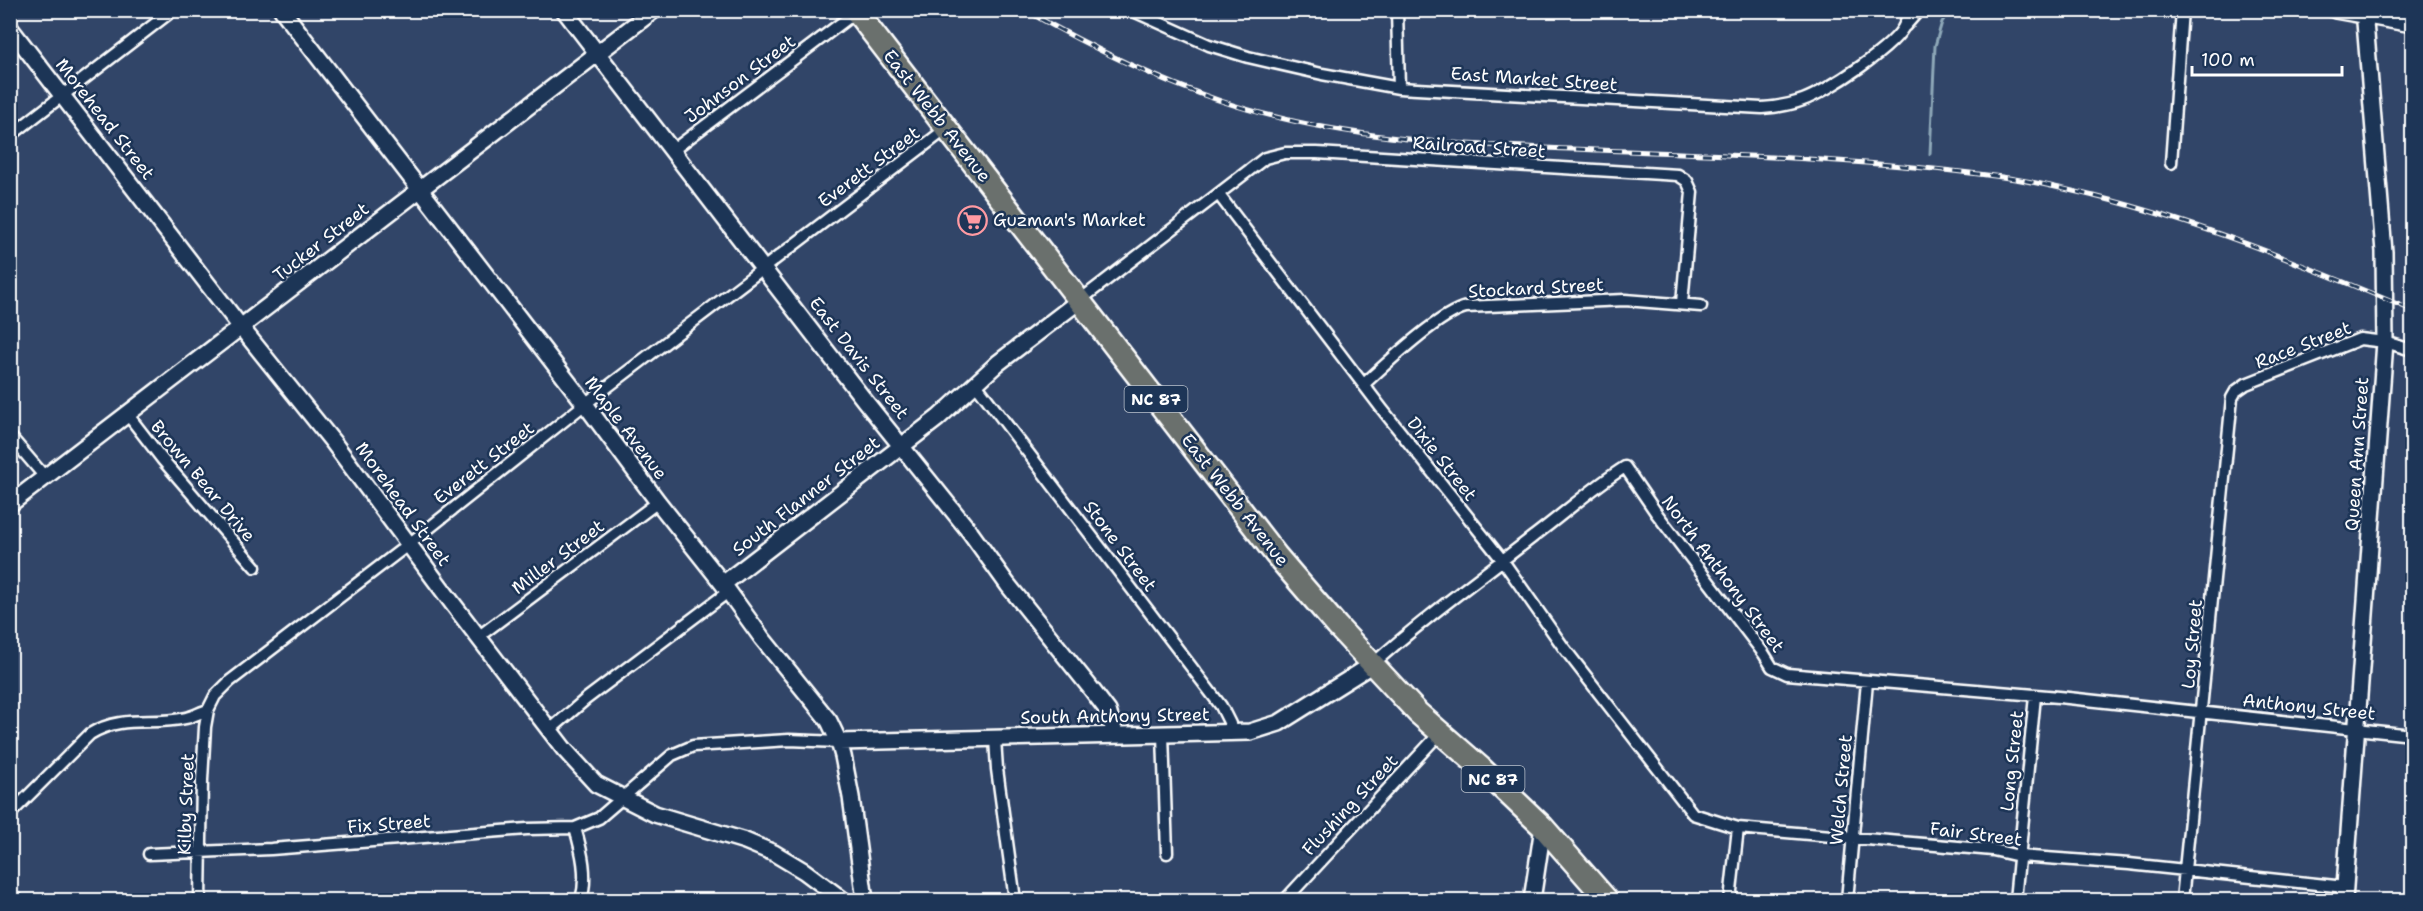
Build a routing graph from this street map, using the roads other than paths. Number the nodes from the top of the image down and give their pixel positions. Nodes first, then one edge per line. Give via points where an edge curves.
1 (173, 10) edge
2 (282, 10) edge
3 (564, 10) edge
4 (654, 10) edge
5 (1131, 10) edge
6 (1396, 10) edge
7 (1908, 10) edge
8 (1919, 10) edge
9 (2182, 10) edge
10 (2335, 10) edge
11 (855, 11) edge
12 (2364, 14) edge
13 (2412, 24) edge
14 (1905, 26) junction
15 (10, 28) edge
16 (598, 54) junction
17 (1399, 88) junction
18 (62, 95) junction
19 (946, 129) junction
20 (10, 136) edge
21 (673, 150) junction
22 (2171, 163) dead end
23 (419, 191) junction
24 (1219, 195) junction
25 (765, 269) junction
26 (1079, 301) junction
27 (1682, 303) junction
28 (1701, 306) dead end
29 (240, 326) junction
30 (2385, 342) junction
31 (2412, 350) edge
32 (975, 383) junction
33 (1364, 384) junction
34 (2236, 391) joint
35 (585, 404) junction
36 (128, 415) junction
37 (10, 436) edge
38 (903, 446) junction
39 (45, 477) junction
40 (658, 502) junction
41 (10, 504) edge
42 (409, 544) junction
43 (1503, 561) junction
44 (255, 567) dead end
45 (726, 588) junction
46 (478, 638) junction
47 (1373, 664) junction
48 (1867, 682) junction
49 (2035, 696) junction
50 (208, 710) junction
51 (2202, 712) junction
52 (2356, 728) junction
53 (550, 730) junction
54 (1230, 733) junction
55 (1440, 733) junction
56 (1115, 734) junction
57 (1163, 734) junction
58 (2412, 735) edge
59 (995, 739) junction
60 (839, 742) junction
61 (1638, 744) joint
62 (623, 799) junction
63 (10, 814) edge
64 (1543, 827) junction
65 (575, 828) junction
66 (1738, 828) junction
67 (1853, 838) junction
68 (201, 853) junction
69 (1167, 853) dead end
70 (149, 854) dead end
71 (2019, 856) junction
72 (2186, 871) junction
73 (2345, 894) edge
74 (10, 896) edge
75 (18, 900) edge
76 (200, 900) edge
77 (581, 900) edge
78 (843, 900) edge
79 (865, 900) edge
80 (1015, 900) edge
81 (1285, 900) edge
82 (1532, 900) edge
83 (1607, 900) edge
84 (1730, 900) edge
85 (1847, 900) edge
86 (2015, 900) edge
87 (2182, 900) edge

1 - 18 street
2 - 23 street, Maple Avenue
3 - 16 street, East Davis Street
4 - 16 street, Tucker Street
5 - 17 street, East Market Street via 1186,36 1248,57
6 - 17 street
7 - 14 street
8 - 14 street, East Market Street
9 - 22 street
10 - 12 street
11 - 19 highway, East Webb Avenue / NC 87
11 - 21 street, Johnson Street
12 - 13 street
12 - 30 street, Queen Ann Street via 2384,252
14 - 17 street, East Market Street via 1856,71 1815,96 1783,106 1725,107
15 - 18 street, Morehead Street
16 - 21 street, East Davis Street
16 - 23 street, Tucker Street
18 - 20 street
18 - 29 street, Morehead Street
19 - 25 street, Everett Street
19 - 26 highway, East Webb Avenue / NC 87
21 - 25 street, East Davis Street
23 - 29 street, Tucker Street
23 - 35 street, Maple Avenue
24 - 26 street
24 - 27 street, Railroad Street via 1265,158 1285,153 1673,174 1683,177 1692,192
24 - 33 street, Dixie Street
25 - 35 street, Everett Street
25 - 38 street, East Davis Street
26 - 32 street, South Flanner Street
26 - 47 highway, East Webb Avenue / NC 87 via 1276,555
27 - 28 street, Stockard Street
27 - 33 street, Stockard Street via 1596,300 1461,308 1394,356
29 - 36 street, Tucker Street
29 - 42 street, Morehead Street
30 - 31 street
30 - 34 street, Race Street via 2360,339
30 - 52 street, Queen Ann Street
32 - 38 street, South Flanner Street
32 - 54 street, Stone Street via 1221,706
33 - 43 street, Dixie Street
34 - 51 street, Loy Street via 2231,404
35 - 40 street, Maple Avenue
35 - 42 street, Everett Street
36 - 39 street, Tucker Street
36 - 44 street, Brown Bear Drive
37 - 39 street
38 - 45 street, South Flanner Street
38 - 56 street, East Davis Street via 1108,711
39 - 41 street, Tucker Street
40 - 45 street, Maple Avenue
40 - 46 street, Miller Street
42 - 46 street, Morehead Street
42 - 50 street, Everett Street via 230,681
43 - 47 street, North Anthony Street
43 - 48 street, North Anthony Street via 1625,467 1772,667 1787,674
43 - 61 street, Dixie Street
45 - 53 street, South Flanner Street
45 - 60 street, Maple Avenue via 828,721
46 - 53 street, Morehead Street
47 - 54 street, South Anthony Street via 1279,723 1250,732
47 - 55 highway, East Webb Avenue / NC 87
48 - 49 street, North Anthony Street
48 - 67 street, Welch Street
49 - 51 street, North Anthony Street
49 - 71 street, Long Street
50 - 63 street via 187,718 122,721 98,729
50 - 68 street, Kilby Street
51 - 52 street, Anthony Street
51 - 72 street, Loy Street
52 - 58 street, Anthony Street
52 - 73 street, Queen Ann Street
53 - 62 street, Morehead Street via 596,784
54 - 57 street, South Anthony Street
55 - 64 highway, East Webb Avenue / NC 87
55 - 81 street, Flushing Street
56 - 57 street, South Anthony Street
56 - 59 street, South Anthony Street
57 - 69 street
59 - 60 street, South Anthony Street
59 - 80 street
60 - 62 street via 789,740 693,746 672,755
60 - 79 street, Maple Avenue
61 - 66 street, Fair Street via 1693,814
62 - 65 street, Fix Street via 600,818
62 - 78 street, Morehead Street via 655,814 774,853
64 - 82 street
64 - 83 highway, East Webb Avenue / NC 87
65 - 68 street, Fix Street
65 - 77 street via 583,861
66 - 67 street, Fair Street
66 - 84 street
67 - 71 street, Fair Street via 1993,850
67 - 85 street, Welch Street
68 - 70 street, Fix Street
68 - 76 street, Kilby Street
71 - 72 street, Fair Street
71 - 86 street, Long Street
72 - 73 street, Fair Street
72 - 87 street, Loy Street
74 - 75 street

